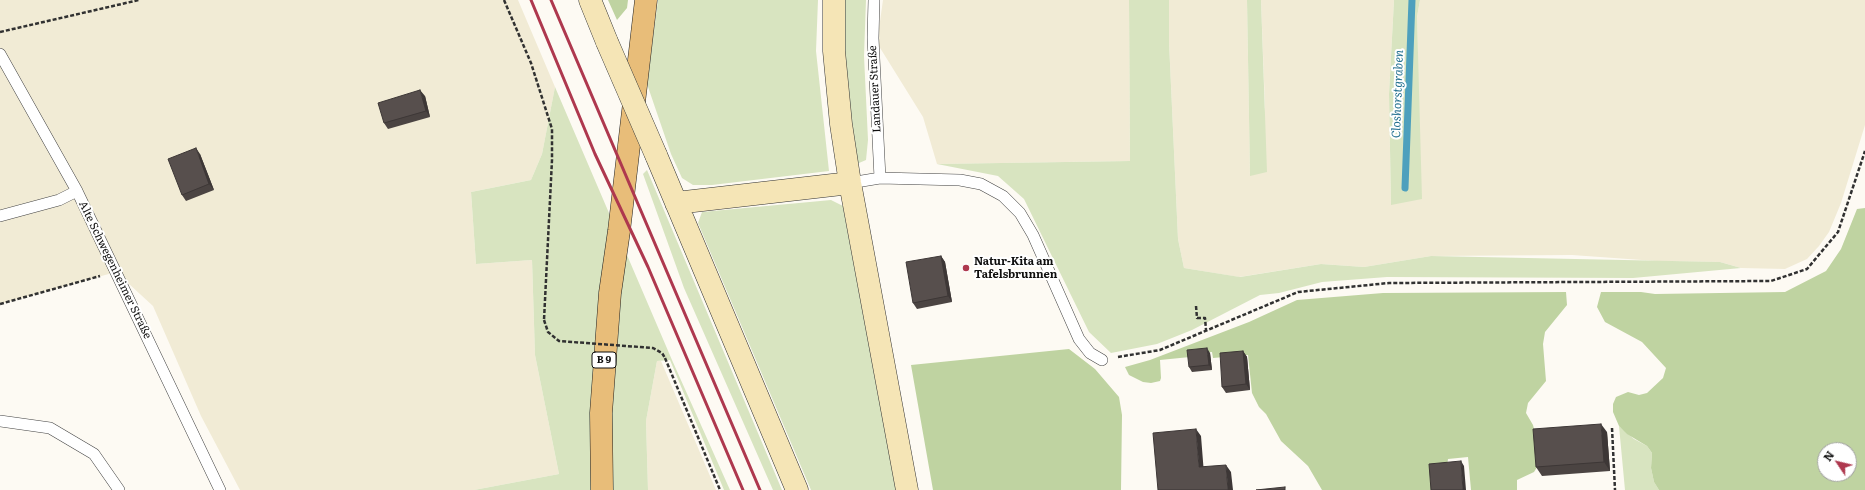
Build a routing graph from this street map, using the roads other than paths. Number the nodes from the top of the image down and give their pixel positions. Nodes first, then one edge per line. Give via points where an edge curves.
1 (590, 0) edge
2 (646, 0) edge
3 (834, 0) edge
4 (874, 0) edge
5 (0, 54) edge
6 (880, 178) junction
7 (850, 183) junction
8 (77, 191) junction
9 (676, 203) junction
10 (0, 216) edge
11 (1102, 360) road end
12 (0, 421) edge
13 (119, 490) edge
14 (220, 490) edge
15 (602, 490) edge
16 (797, 490) edge
17 (907, 490) edge

1 - 9 main road, bridge
2 - 15 main road, B 9 via 609,301 601,413
3 - 7 main road via 836,73
4 - 6 lane, Landauer Straße via 873,38
5 - 8 lane, Alte Schwegenheimer Straße
6 - 7 lane
6 - 11 lane via 960,180 981,184 1003,196 1020,213 1033,235 1079,339 1090,353
7 - 9 main road
7 - 17 main road
8 - 10 lane via 59,200
8 - 14 lane, Alte Schwegenheimer Straße
9 - 16 main road
12 - 13 lane via 50,428 94,454

